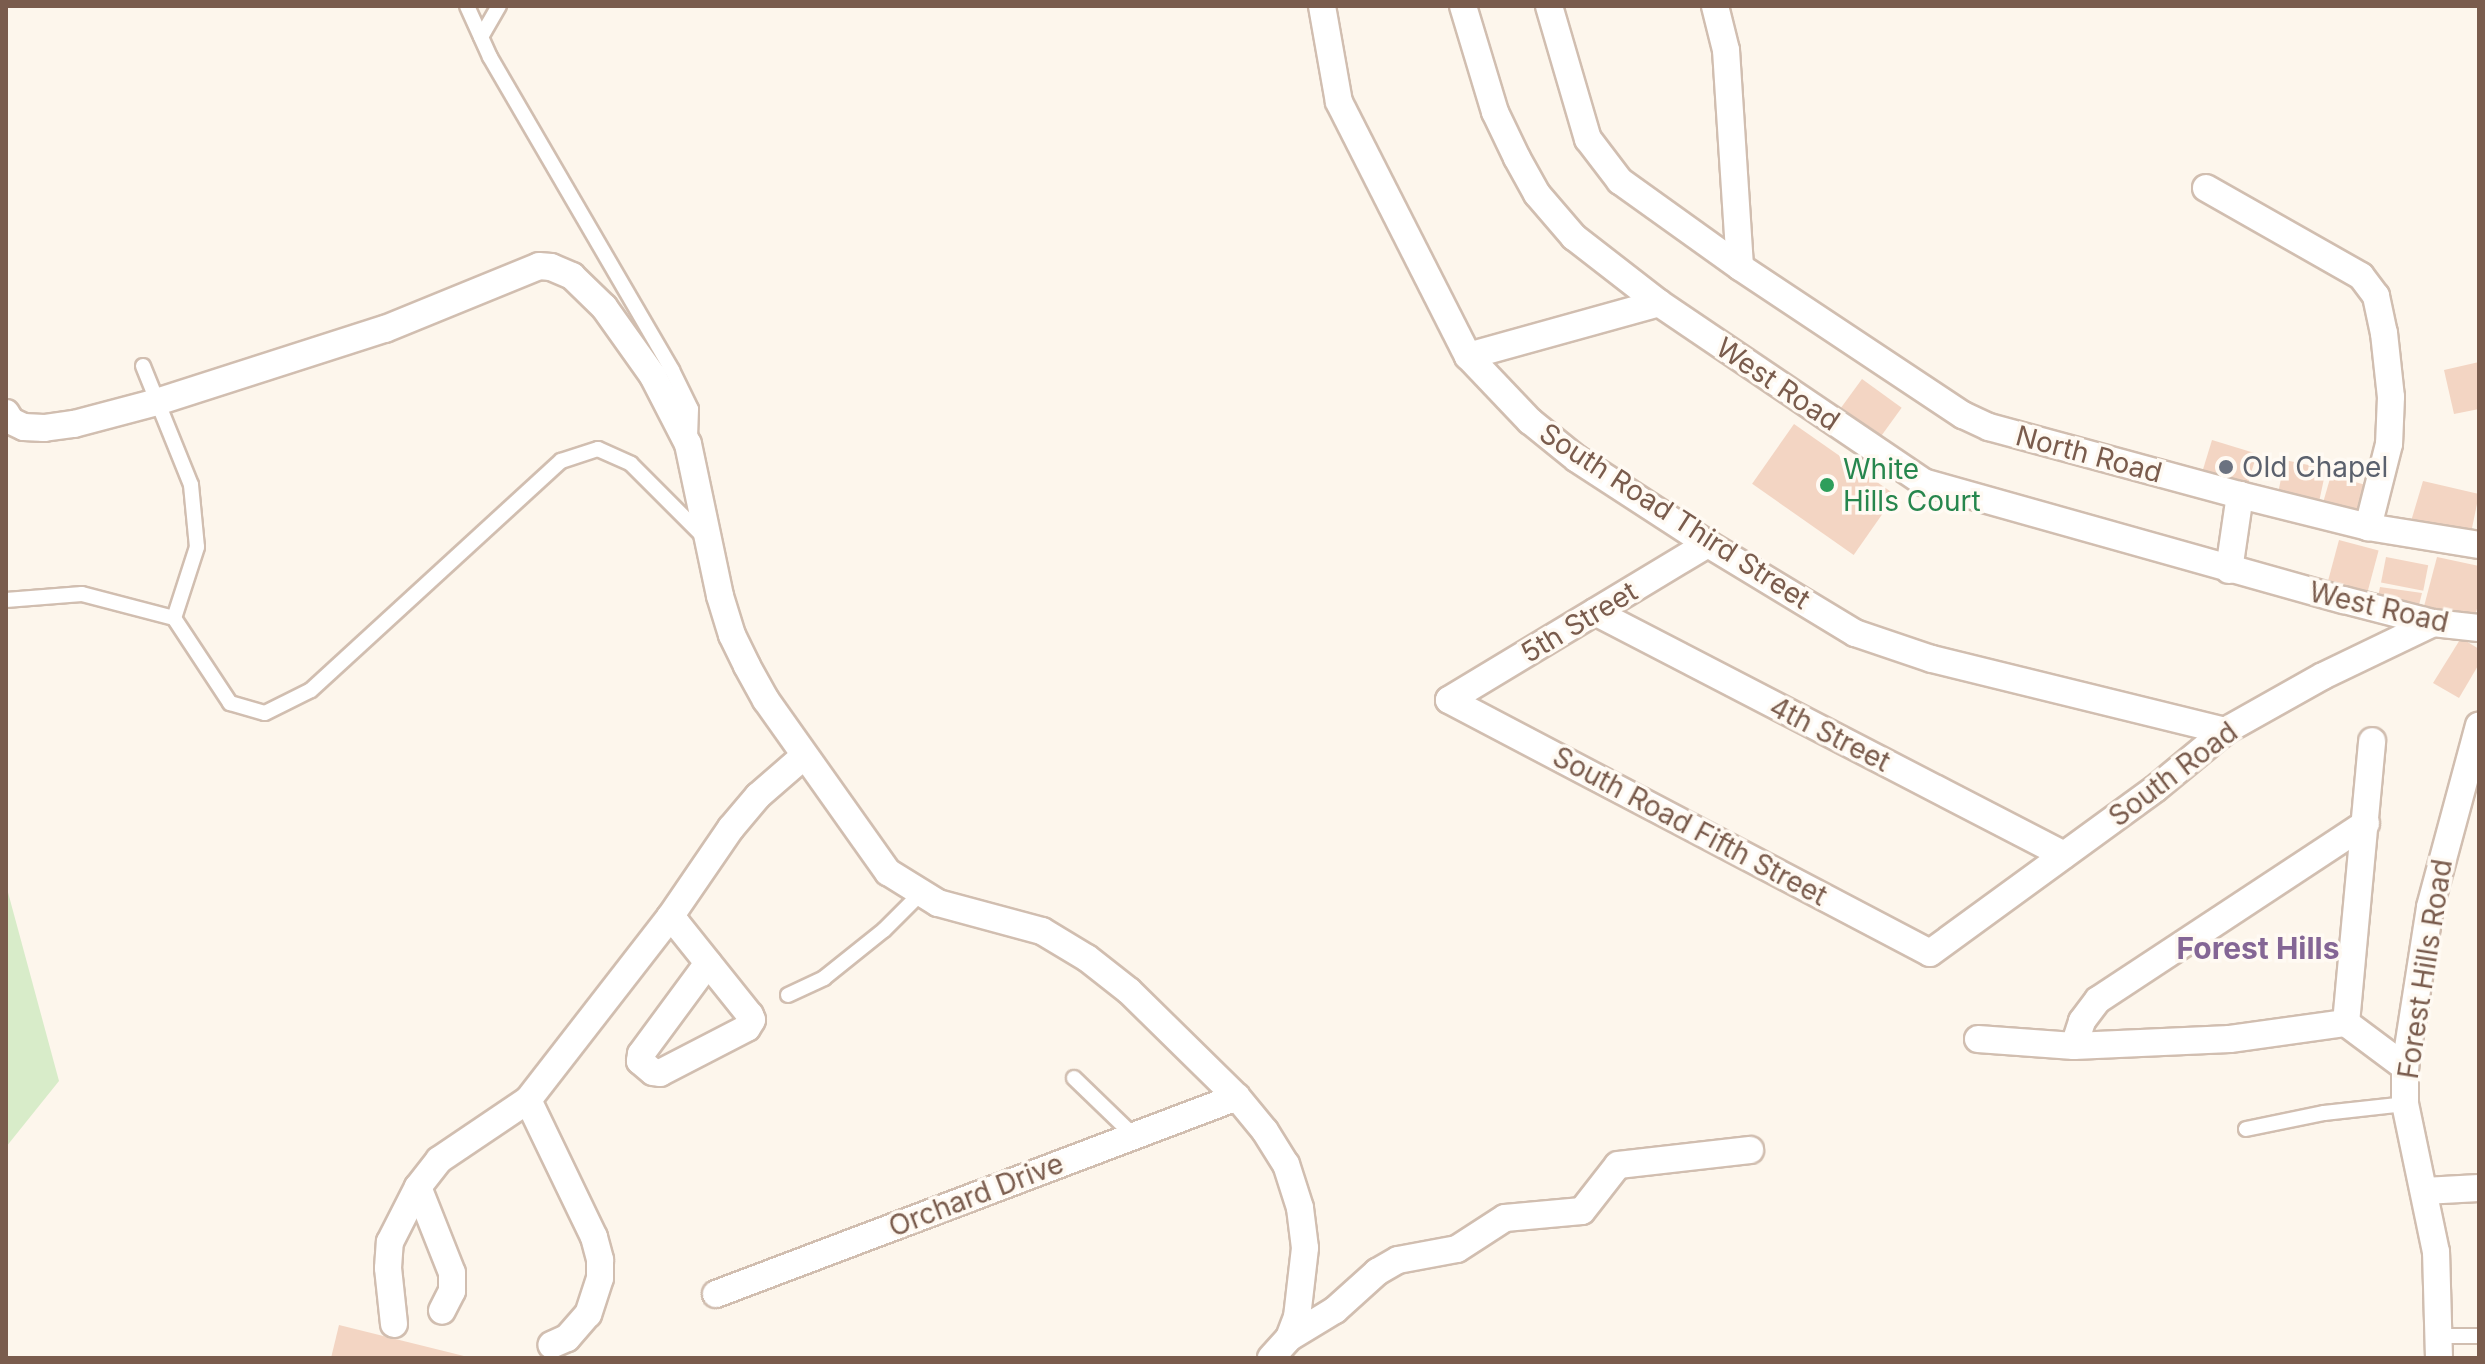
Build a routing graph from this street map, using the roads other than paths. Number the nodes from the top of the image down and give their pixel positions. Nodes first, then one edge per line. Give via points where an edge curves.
1 (467, 6) edge
2 (499, 6) edge
3 (1322, 6) edge
4 (1463, 6) edge
5 (1549, 6) edge
6 (1715, 6) edge
7 (481, 37) junction
8 (2206, 188) dead end
9 (1740, 267) junction
10 (1659, 303) junction
11 (1468, 356) junction
12 (143, 366) dead end
13 (157, 402) junction
14 (6, 413) edge
15 (688, 444) junction
16 (2240, 495) junction
17 (2368, 527) junction
18 (710, 543) junction
19 (1708, 544) junction
20 (2479, 545) edge
21 (2229, 570) junction
22 (6, 600) edge
23 (1595, 612) junction
24 (174, 618) junction
25 (2433, 623) junction
26 (2479, 628) edge
27 (1449, 700) joint
28 (2479, 728) edge
29 (2225, 731) junction
30 (2372, 741) dead end
31 (804, 756) junction
32 (2366, 823) junction
33 (2064, 855) junction
34 (920, 894) junction
35 (670, 917) junction
36 (1930, 953) joint
37 (708, 963) dead end
38 (788, 995) dead end
39 (2346, 1023) junction
40 (1978, 1039) dead end
41 (2074, 1046) junction
42 (2405, 1067) junction
43 (1074, 1078) dead end
44 (1237, 1097) junction
45 (528, 1100) junction
46 (2405, 1104) junction
47 (2246, 1129) dead end
48 (1133, 1135) junction
49 (1750, 1150) dead end
50 (418, 1187) junction
51 (2479, 1188) edge
52 (2424, 1191) junction
53 (716, 1294) dead end
54 (442, 1311) dead end
55 (394, 1324) dead end
56 (2479, 1336) edge
57 (1289, 1338) junction
58 (551, 1345) dead end
59 (2440, 1347) edge
60 (1271, 1358) edge

1 - 7 lane
2 - 7 lane
3 - 11 street, South Road Third Street via 1339,102
4 - 10 street, West Road via 1495,112 1537,194 1574,237
5 - 9 street, North Road via 1588,139 1600,158 1620,181
6 - 9 street via 1726,50
7 - 15 lane via 672,370 691,409
8 - 17 street via 2361,276 2376,296 2384,333 2389,444
9 - 16 street, North Road via 1989,427
10 - 11 street
10 - 21 street, West Road via 1923,482
11 - 19 street, South Road Third Street via 1530,421 1577,459
12 - 13 lane
13 - 14 street via 44,428 24,427
13 - 15 street via 385,329 539,266 572,276 604,307 653,376
13 - 24 lane via 191,485 197,547
15 - 18 street
16 - 17 street, North Road
16 - 21 street
17 - 20 street, North Road
18 - 24 lane via 651,480 598,449 561,461 311,690 265,713 230,703
18 - 31 street via 732,635 766,700
19 - 23 street, 5th Street
19 - 29 street, South Road Third Street via 1855,633 1932,659
21 - 25 street, West Road
22 - 24 lane via 82,594
23 - 27 street, 5th Street
23 - 33 street, 4th Street
25 - 26 street, West Road
25 - 29 street, South Road
27 - 36 street, South Road Fifth Street
28 - 42 street, Forest Hills Road via 2430,907
29 - 33 street, South Road
30 - 32 street
31 - 34 street via 888,872
31 - 35 street via 758,796
32 - 39 street
32 - 41 street via 2098,1000 2082,1021
33 - 36 street, South Road
34 - 38 lane via 824,978
34 - 44 street via 1042,931 1087,958 1129,991
35 - 37 street
35 - 45 street
39 - 41 street via 2230,1039
39 - 42 street
40 - 41 street
42 - 46 street, Forest Hills Road
43 - 48 lane
44 - 48 street, Orchard Drive
44 - 57 street via 1286,1164 1300,1208 1302,1286
45 - 50 street via 439,1160
45 - 58 street via 600,1260 588,1314 567,1338
46 - 47 lane
46 - 52 street, Forest Hills Road
48 - 53 street, Orchard Drive
49 - 57 street via 1618,1165 1582,1211 1505,1218 1457,1249 1398,1260
50 - 54 street via 452,1273 452,1291
50 - 55 street via 390,1242
51 - 52 street
52 - 59 street, Forest Hills Road via 2436,1252
56 - 59 lane
57 - 60 street

